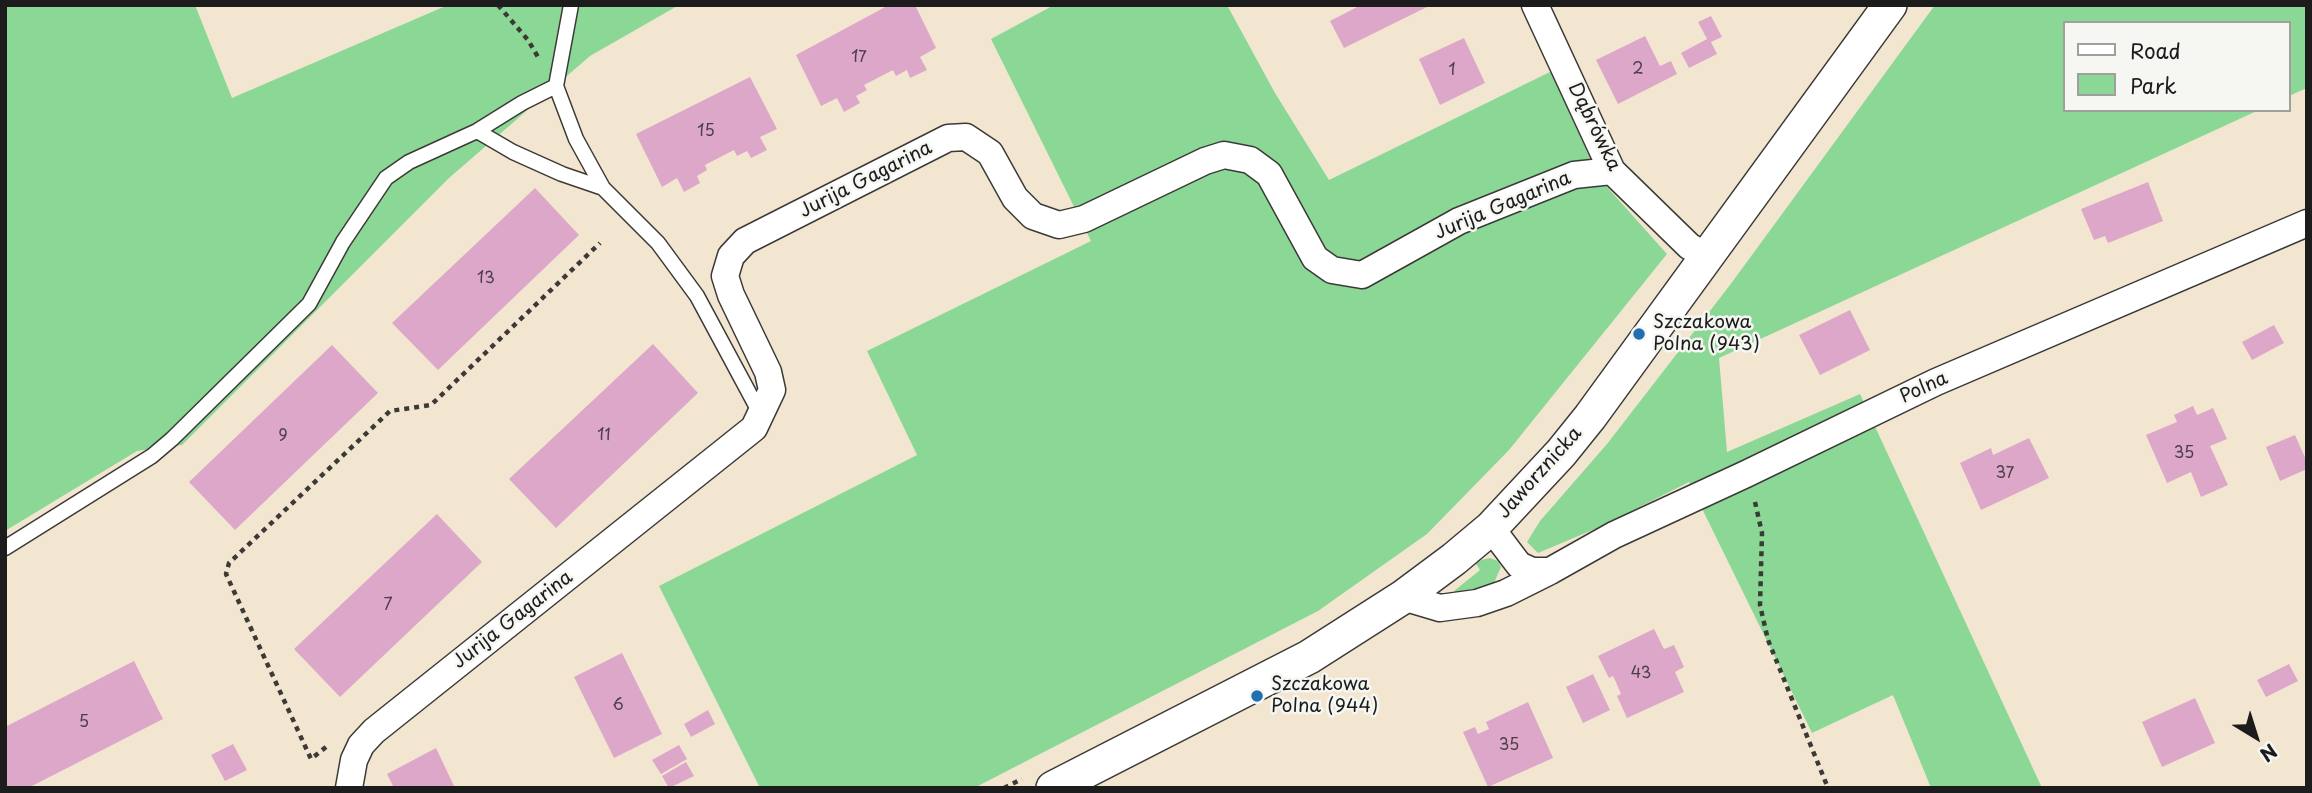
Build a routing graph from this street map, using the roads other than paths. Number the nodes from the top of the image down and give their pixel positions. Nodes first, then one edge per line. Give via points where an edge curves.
1 (571, 5) edge
2 (1535, 5) edge
3 (1890, 5) edge
4 (556, 86) junction
5 (477, 131) junction
6 (1612, 171) junction
7 (603, 188) junction
8 (2307, 223) edge
9 (1708, 258) junction
10 (761, 415) junction
11 (1491, 528) junction
12 (5, 548) edge
13 (1550, 571) junction
14 (1403, 597) junction
15 (1041, 781) edge
16 (349, 788) edge

1 - 4 lane
2 - 6 street, Dąbrówka
3 - 9 street, Jaworznicka
4 - 5 lane
4 - 7 lane via 576,139
5 - 7 lane via 513,152
5 - 12 lane via 409,162 386,178 309,304 172,439
6 - 9 street, Dąbrówka via 1689,246
6 - 10 street, Jurija Gagarina via 1574,175 1459,221 1362,275 1332,270 1315,258 1269,174 1250,160 1224,155 1205,161 1084,219 1059,225 1033,216 1015,198 990,153 966,137 948,138 744,241 731,256 725,276 772,390
7 - 10 lane via 658,243 697,296
8 - 13 street, Polna via 1936,382 1614,534
9 - 11 street, Jaworznicka via 1590,417
10 - 16 street, Jurija Gagarina via 754,428 373,731 354,760
11 - 13 street via 1519,565
11 - 14 street, Jaworznicka
13 - 14 street, Polna via 1477,603 1440,608
14 - 15 street, Jaworznicka via 1309,657

